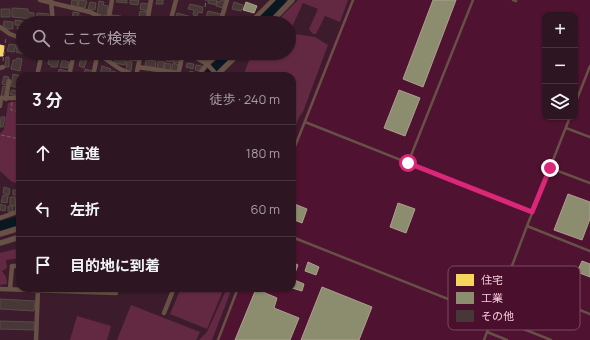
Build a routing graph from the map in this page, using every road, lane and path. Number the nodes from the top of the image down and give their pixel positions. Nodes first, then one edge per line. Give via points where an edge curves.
1 (40, 0) edge
2 (112, 0) edge
3 (151, 0) edge
4 (176, 0) edge
5 (206, 0) edge
6 (227, 0) edge
7 (272, 0) edge
8 (292, 0) edge
9 (353, 0) edge
10 (473, 0) edge
11 (51, 1) edge
12 (205, 7) dead end
13 (52, 16) edge
14 (97, 16) edge
15 (110, 16) edge
16 (148, 16) edge
17 (172, 16) edge
18 (222, 16) edge
19 (257, 16) edge
20 (277, 16) edge
21 (0, 27) edge
22 (8, 32) junction
23 (16, 36) edge
24 (40, 60) edge
25 (72, 60) edge
26 (96, 60) edge
27 (110, 60) edge
28 (139, 60) edge
29 (181, 60) edge
30 (200, 60) edge
31 (209, 60) edge
32 (213, 60) edge
33 (232, 60) edge
34 (208, 65) junction
35 (138, 66) junction
36 (590, 66) edge
37 (1, 68) edge
38 (156, 70) joint
39 (37, 72) edge
40 (70, 72) edge
41 (94, 72) edge
42 (127, 72) edge
43 (137, 72) edge
44 (165, 72) edge
45 (179, 72) edge
46 (202, 72) edge
47 (214, 72) edge
48 (219, 72) edge
49 (10, 81) dead end
50 (578, 96) edge
51 (16, 98) edge
52 (5, 99) edge
53 (0, 106) edge
54 (16, 111) edge
55 (569, 120) edge
56 (305, 122) junction
57 (566, 128) junction
58 (1, 135) edge
59 (590, 137) edge
60 (16, 138) edge
61 (296, 144) edge
62 (408, 163) junction
63 (550, 168) junction
64 (590, 183) edge
65 (532, 212) junction
66 (16, 213) edge
67 (0, 218) edge
68 (526, 226) junction
69 (16, 229) edge
70 (0, 234) edge
71 (16, 239) edge
72 (296, 239) edge
73 (0, 243) edge
74 (590, 251) edge
75 (16, 266) edge
76 (511, 266) edge
77 (0, 289) edge
78 (10, 289) junction
79 (16, 289) edge
80 (38, 292) edge
81 (96, 292) edge
82 (172, 292) edge
83 (236, 292) edge
84 (116, 293) dead end
85 (448, 300) edge
86 (580, 310) edge
87 (164, 313) dead end
88 (590, 314) edge
89 (525, 330) edge
90 (487, 332) joint
91 (36, 340) edge
92 (218, 340) edge
93 (484, 340) edge
94 (507, 340) edge
95 (551, 340) edge

1 - 11 street
2 - 15 street
3 - 16 street
4 - 17 street
5 - 12 path
6 - 18 street
7 - 19 street
8 - 20 street
9 - 56 lane
10 - 62 lane
11 - 13 street
11 - 14 street
21 - 22 street
22 - 23 street
22 - 37 path
24 - 39 street
25 - 40 street
26 - 41 street
27 - 42 street
28 - 35 street
29 - 45 street
30 - 34 street
31 - 34 street
32 - 34 street
33 - 48 street
34 - 46 street
34 - 47 street
35 - 38 street
35 - 43 street
36 - 50 lane
38 - 44 street
49 - 52 street
51 - 52 street
52 - 53 street
52 - 54 path via 11,110
55 - 57 lane
56 - 61 lane
56 - 62 lane
57 - 59 lane
57 - 63 lane
58 - 60 path
62 - 65 lane
63 - 64 lane
63 - 65 lane
65 - 68 lane
66 - 67 street
68 - 74 lane
68 - 76 lane
69 - 70 street
71 - 73 street
72 - 85 lane
75 - 78 street via 12,266
77 - 78 street
78 - 79 street
80 - 91 street
81 - 84 street
82 - 87 street
83 - 92 lane
86 - 88 lane
89 - 95 lane
90 - 93 lane
90 - 94 lane

